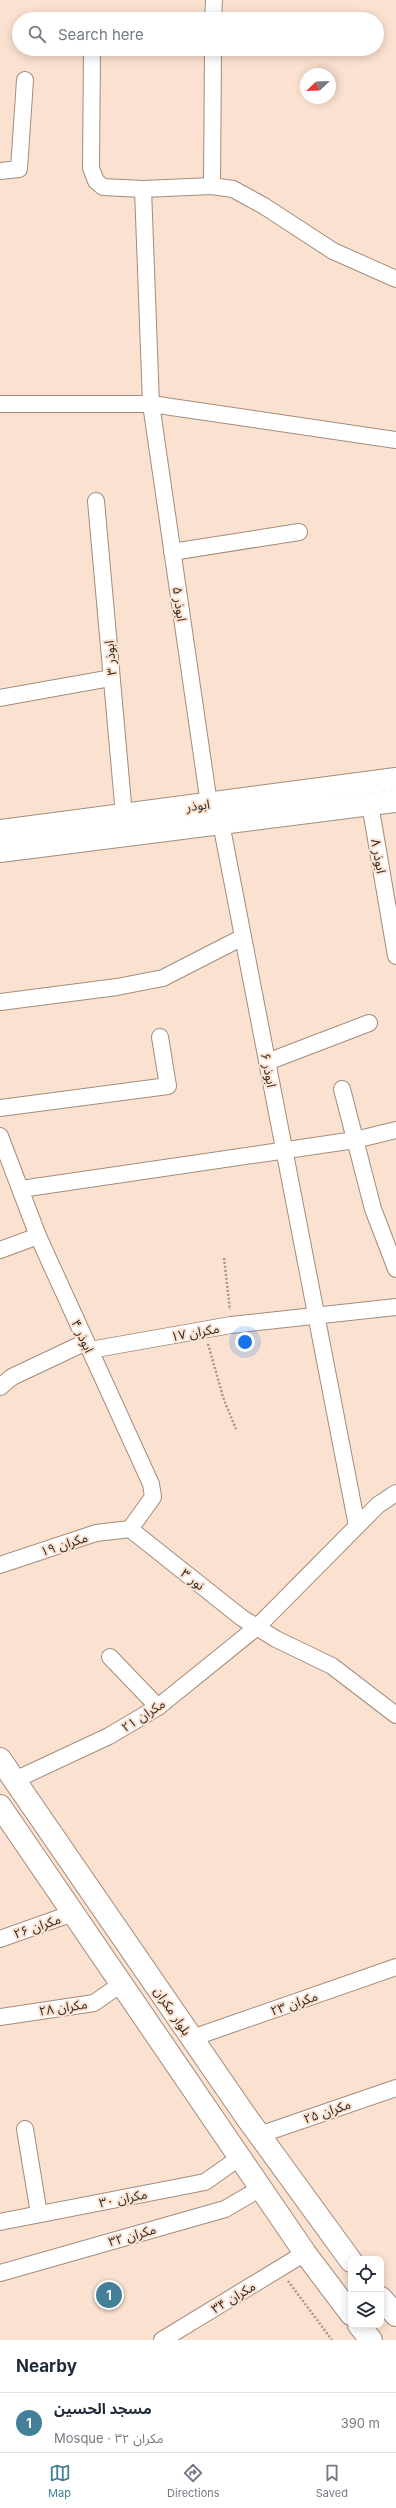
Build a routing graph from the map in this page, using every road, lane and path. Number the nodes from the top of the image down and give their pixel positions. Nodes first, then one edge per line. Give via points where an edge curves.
1 (214, 0) edge
2 (213, 12) edge
3 (92, 56) edge
4 (213, 56) edge
5 (25, 80) dead end
6 (0, 171) edge
7 (212, 186) junction
8 (143, 189) junction
9 (396, 279) edge
10 (0, 404) edge
11 (151, 404) junction
12 (396, 440) edge
13 (96, 501) dead end
14 (298, 532) dead end
15 (172, 552) junction
16 (111, 678) junction
17 (0, 698) edge
18 (396, 779) edge
19 (396, 801) edge
20 (209, 804) junction
21 (370, 804) junction
22 (124, 814) junction
23 (221, 823) junction
24 (0, 831) edge
25 (0, 851) edge
26 (243, 938) junction
27 (396, 956) edge
28 (0, 1002) edge
29 (369, 1023) dead end
30 (160, 1037) dead end
31 (267, 1062) junction
32 (342, 1089) dead end
33 (0, 1108) edge
34 (396, 1130) edge
35 (0, 1136) edge
36 (355, 1140) junction
37 (284, 1150) junction
38 (21, 1189) junction
39 (38, 1236) junction
40 (0, 1250) edge
41 (224, 1258) dead end
42 (396, 1269) edge
43 (396, 1307) edge
44 (316, 1317) junction
45 (231, 1325) junction
46 (204, 1330) junction
47 (88, 1346) junction
48 (0, 1387) edge
49 (236, 1429) dead end
50 (396, 1493) edge
51 (357, 1526) junction
52 (130, 1530) junction
53 (0, 1564) edge
54 (257, 1627) junction
55 (110, 1657) dead end
56 (158, 1707) junction
57 (396, 1715) edge
58 (0, 1759) edge
59 (15, 1780) junction
60 (0, 1806) edge
61 (73, 1913) junction
62 (0, 1939) edge
63 (396, 1967) edge
64 (121, 1984) junction
65 (0, 2017) edge
66 (192, 2038) junction
67 (396, 2088) edge
68 (25, 2130) dead end
69 (259, 2135) junction
70 (239, 2158) junction
71 (261, 2188) junction
72 (39, 2214) junction
73 (0, 2222) edge
74 (305, 2253) junction
75 (348, 2257) edge
76 (0, 2273) edge
77 (288, 2280) dead end
78 (384, 2301) edge
79 (348, 2310) edge
80 (396, 2315) edge
81 (362, 2328) edge
82 (162, 2340) edge
83 (332, 2340) edge
84 (371, 2340) edge

1 - 2 street
3 - 8 street via 93,175 103,187
4 - 7 street
5 - 6 street via 19,169
7 - 8 street
7 - 9 street via 232,189 264,206 334,251
8 - 11 street, ابوذر ۵
10 - 11 street
11 - 12 street
11 - 15 street, ابوذر ۵
13 - 16 street, ابوذر ۳
14 - 15 street
15 - 20 street, ابوذر ۵
16 - 17 street
16 - 22 street, ابوذر ۳
18 - 20 main road, ابوذر
19 - 21 main road, ابوذر
20 - 22 main road, ابوذر
21 - 23 main road, ابوذر
21 - 27 street, ابوذر ۸
22 - 24 main road, ابوذر
23 - 25 main road, ابوذر
23 - 26 street, ابوذر ۶
26 - 28 street via 163,978 117,987
26 - 31 street, ابوذر ۶
29 - 31 street
30 - 33 street via 168,1086
31 - 37 street, ابوذر ۶
32 - 36 street
34 - 36 street
35 - 38 street, ابوذر ۴
36 - 37 street
36 - 42 street via 373,1209
37 - 38 street
37 - 44 street, ابوذر ۶
38 - 39 street, ابوذر ۴
39 - 40 street
39 - 47 street, ابوذر ۴
41 - 45 path
43 - 44 street, مکران ۱۷
44 - 45 street, مکران ۱۷
44 - 51 street, ابوذر ۶
45 - 46 street, مکران ۱۷
46 - 47 street, مکران ۱۷
46 - 49 path via 224,1400
47 - 48 street, مکران ۱۷ via 12,1377
47 - 52 street, ابوذر ۴ via 151,1484 153,1497
50 - 51 street, مکران ۲۱ via 378,1505
51 - 54 street, مکران ۲۱
52 - 53 street, مکران ۱۹ via 96,1533
52 - 54 street, نور ۳
54 - 56 street, مکران ۲۱
54 - 57 street, نور ۳ via 332,1666
55 - 56 street
56 - 59 street, مکران ۲۱ via 109,1736
58 - 59 main road, بلوار مکران
59 - 66 main road, بلوار مکران
60 - 61 main road
61 - 62 street, مکران ۲۶
61 - 64 main road
63 - 66 street, مکران ۲۳
64 - 65 street, مکران ۲۸ via 94,2003
64 - 70 main road
66 - 69 main road, بلوار مکران
67 - 69 street, مکران ۲۵
68 - 72 street
69 - 75 main road, بلوار مکران
70 - 71 main road
70 - 72 street, مکران ۳۰ via 205,2182
71 - 74 main road
71 - 76 street, مکران ۳۲ via 225,2209
72 - 73 street, مکران ۳۰
74 - 79 main road
74 - 82 street, مکران ۳۴
77 - 83 path
78 - 80 main road
81 - 84 main road

